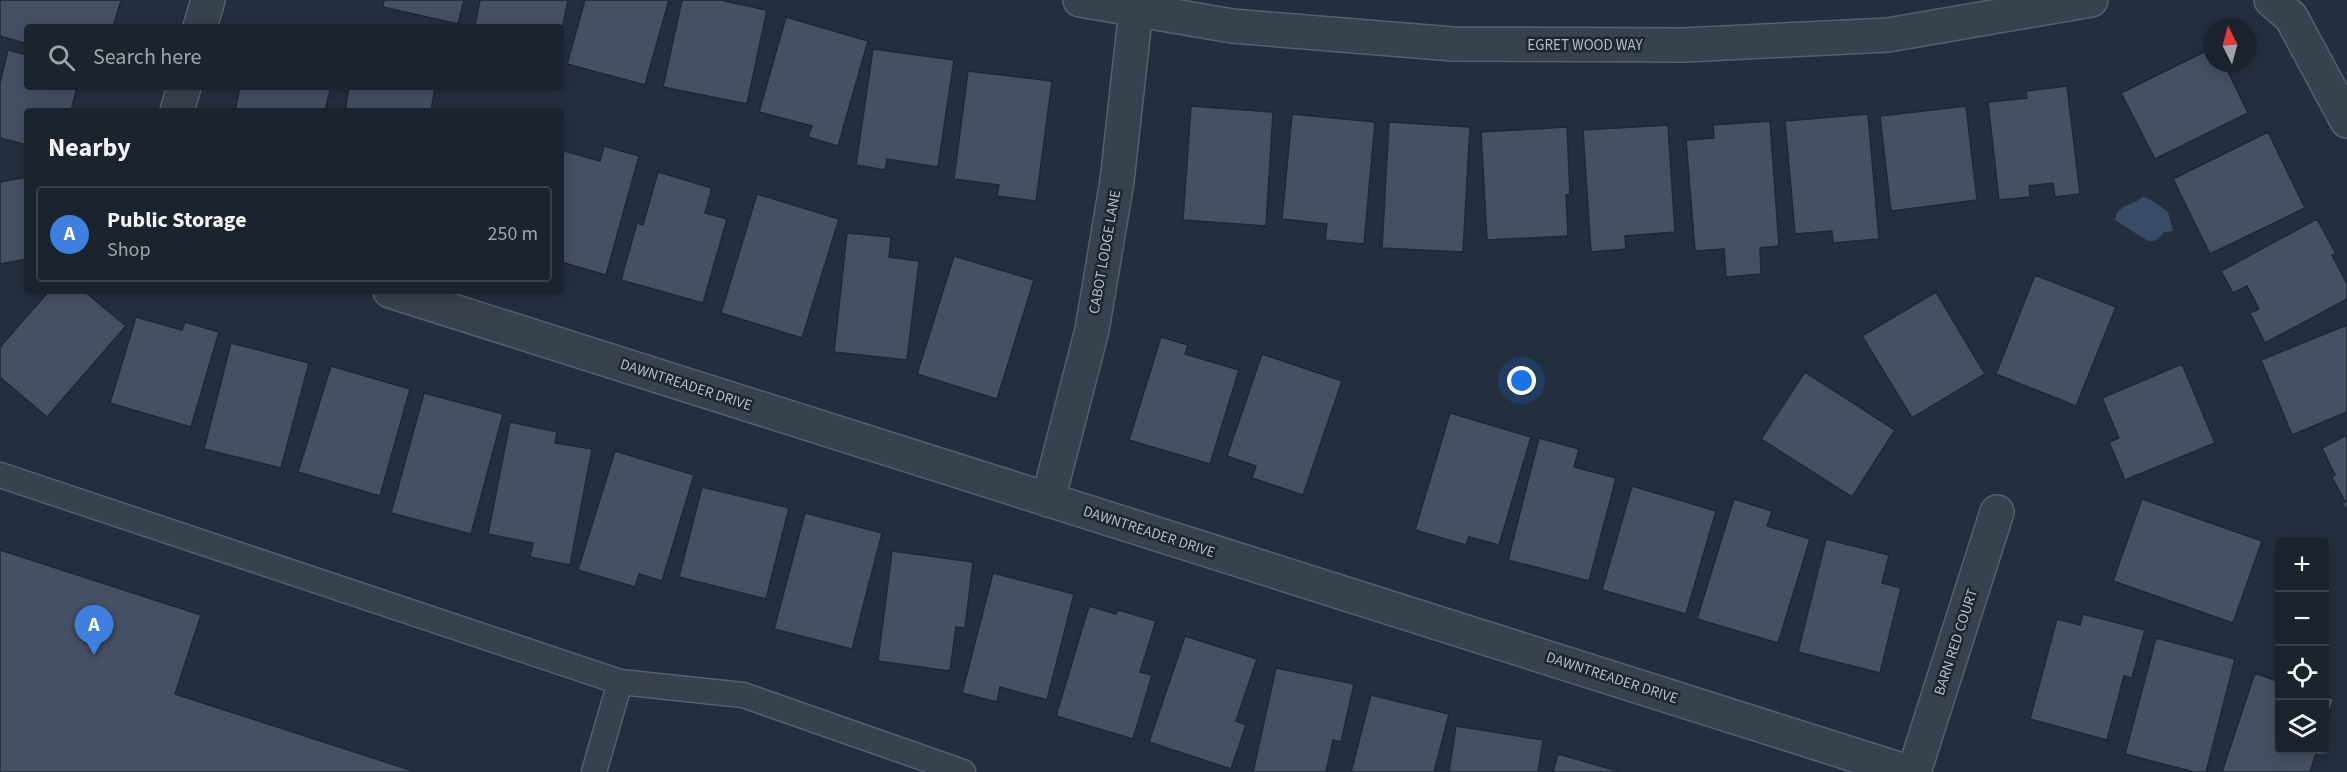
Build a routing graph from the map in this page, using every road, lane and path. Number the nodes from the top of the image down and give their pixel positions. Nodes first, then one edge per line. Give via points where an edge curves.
1 (208, 0) edge
2 (1080, 0) edge
3 (2091, 0) edge
4 (2271, 0) edge
5 (1136, 5) edge
6 (201, 24) edge
7 (183, 90) edge
8 (178, 108) edge
9 (2347, 121) edge
10 (399, 294) edge
11 (0, 475) edge
12 (1048, 500) junction
13 (1997, 512) dead end
14 (620, 682) junction
15 (594, 772) edge
16 (963, 772) edge
17 (1908, 772) edge
18 (1914, 772) edge

1 - 6 street
2 - 5 street, EGRET WOOD WAY
3 - 5 street, EGRET WOOD WAY via 1888,35 1684,45 1453,44 1232,26
4 - 9 street via 2291,17
5 - 12 street, CABOT LODGE LANE via 1117,181 1092,330
7 - 8 street
10 - 12 street, DAWNTREADER DRIVE
11 - 14 lane
12 - 17 street, DAWNTREADER DRIVE
13 - 18 street, BARN RED COURT
14 - 15 lane
14 - 16 lane via 743,694

